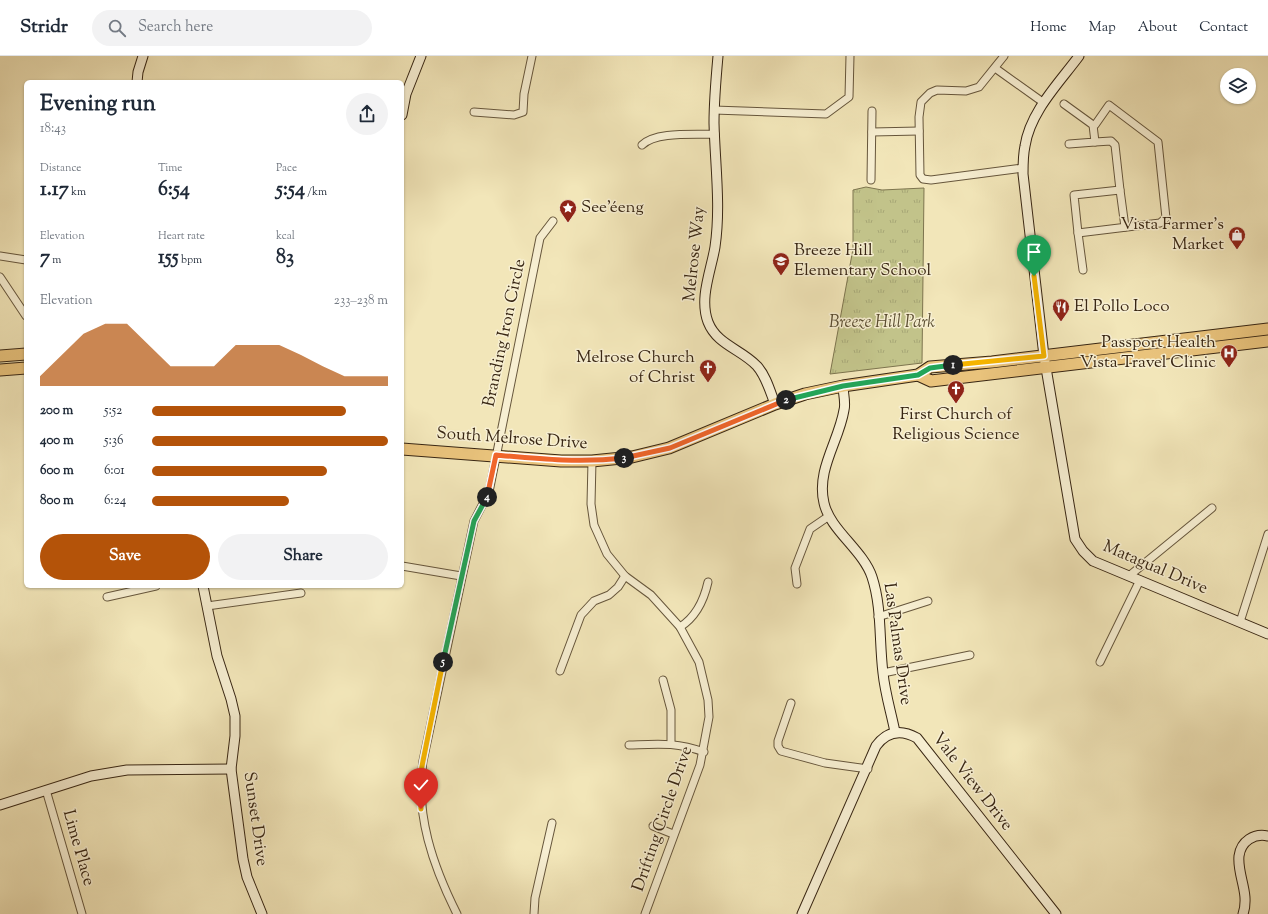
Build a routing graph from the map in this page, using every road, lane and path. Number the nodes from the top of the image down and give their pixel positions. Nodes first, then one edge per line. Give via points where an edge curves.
1 (143, 56) edge
2 (421, 56) edge
3 (532, 56) edge
4 (718, 56) edge
5 (850, 56) edge
6 (1004, 56) edge
7 (1079, 56) edge
8 (995, 68) junction
9 (137, 80) edge
10 (1044, 103) junction
11 (404, 104) edge
12 (1064, 104) dead end
13 (714, 110) junction
14 (872, 111) dead end
15 (474, 112) dead end
16 (1093, 125) junction
17 (919, 131) junction
18 (872, 132) junction
19 (715, 134) junction
20 (1095, 142) junction
21 (642, 144) dead end
22 (1069, 144) dead end
23 (1023, 168) junction
24 (871, 180) dead end
25 (1120, 190) junction
26 (553, 221) dead end
27 (1125, 227) junction
28 (1078, 234) junction
29 (0, 256) edge
30 (24, 260) edge
31 (1083, 270) dead end
32 (0, 277) edge
33 (24, 313) edge
34 (1268, 329) edge
35 (1268, 341) edge
36 (24, 354) edge
37 (0, 356) edge
38 (1045, 361) junction
39 (24, 368) edge
40 (0, 370) edge
41 (843, 386) junction
42 (775, 404) junction
43 (404, 449) edge
44 (496, 455) junction
45 (592, 461) junction
46 (1212, 508) dead end
47 (829, 516) junction
48 (1268, 534) edge
49 (404, 566) edge
50 (461, 576) junction
51 (624, 576) junction
52 (1129, 576) junction
53 (1140, 580) junction
54 (708, 582) dead end
55 (796, 584) dead end
56 (148, 588) edge
57 (202, 588) edge
58 (301, 593) dead end
59 (107, 598) dead end
60 (928, 601) dead end
61 (207, 606) junction
62 (878, 616) junction
63 (1240, 622) junction
64 (680, 627) junction
65 (1268, 634) edge
66 (970, 655) dead end
67 (1100, 662) dead end
68 (560, 671) dead end
69 (883, 674) junction
70 (663, 680) dead end
71 (790, 703) dead end
72 (895, 732) junction
73 (671, 743) junction
74 (629, 745) dead end
75 (704, 752) junction
76 (231, 769) junction
77 (868, 769) junction
78 (46, 790) junction
79 (0, 805) edge
80 (552, 823) dead end
81 (653, 826) dead end
82 (673, 834) junction
83 (1268, 836) edge
84 (82, 914) edge
85 (262, 914) edge
86 (457, 914) edge
87 (534, 914) edge
88 (645, 914) edge
89 (802, 914) edge
90 (1056, 914) edge
91 (1243, 914) edge

1 - 9 street
2 - 11 street
3 - 15 street via 523,112 519,115
4 - 13 street, Melrose Way
5 - 13 street via 849,97 826,114
6 - 8 street
7 - 10 street, Matagual Drive
8 - 10 street
8 - 17 street via 978,88 937,90 930,93 921,102
10 - 23 street, Matagual Drive via 1033,121 1025,146
12 - 16 street
13 - 19 street, Melrose Way
14 - 18 street
16 - 20 street
16 - 27 street via 1109,105 1158,142 1166,218 1160,223
17 - 18 street
17 - 23 street via 920,175 923,179
18 - 24 street
19 - 21 street via 661,136 648,139
19 - 42 street, Melrose Way via 718,217 704,301 705,313 718,339 752,362 763,374
20 - 22 street
20 - 25 street via 1111,141 1115,145
23 - 38 street, Matagual Drive
25 - 27 street
25 - 28 street via 1074,195
26 - 44 street, Branding Iron Circle via 540,238
27 - 28 street
28 - 31 street
29 - 30 street
32 - 33 street
34 - 38 main road, South Melrose Drive
35 - 38 main road, South Melrose Drive
36 - 37 main road
38 - 41 main road, South Melrose Drive via 930,368 918,375
38 - 52 street, Matagual Drive via 1076,539 1093,561
39 - 40 main road
41 - 42 main road, South Melrose Drive
41 - 47 street, Las Palmas Drive via 845,409 826,461 822,489
42 - 45 main road, South Melrose Drive via 669,448 632,457
43 - 44 main road, South Melrose Drive
44 - 45 main road, South Melrose Drive
44 - 50 street, Branding Iron Circle via 489,492 474,521
45 - 51 street, Drifting Circle Drive via 591,504 594,525 607,554
46 - 52 street
47 - 55 street via 810,529 795,568
47 - 62 street, Las Palmas Drive via 872,575
48 - 63 street
49 - 50 street
50 - 86 street, Branding Iron Circle via 420,777 421,809 431,853
51 - 64 street, Drifting Circle Drive via 651,595
51 - 68 street via 618,587 609,595 594,601 581,615
52 - 53 street, Matagual Drive
53 - 63 street, Matagual Drive
53 - 67 street
54 - 64 street via 700,607 687,623
56 - 59 street
57 - 61 street, Sunset Drive
58 - 61 street
60 - 62 street
61 - 76 street, Sunset Drive via 217,656 235,716
62 - 69 street, Las Palmas Drive
63 - 65 street, Matagual Drive
64 - 75 street, Drifting Circle Drive via 699,662 706,686 709,718
66 - 69 street
69 - 72 street, Las Palmas Drive
70 - 73 street via 671,710
71 - 77 street via 778,741 781,751 825,763
72 - 77 street via 880,740
72 - 90 street, Vale View Drive via 908,733 917,738
73 - 74 street
73 - 75 street
75 - 82 street, Drifting Circle Drive
76 - 78 street via 127,770 91,776
76 - 85 street, Sunset Drive via 243,859
77 - 89 street
78 - 79 street
78 - 84 street, Lime Place
80 - 87 street via 535,898
81 - 82 street
82 - 88 street, Drifting Circle Drive
83 - 91 street via 1255,836 1247,840 1241,848 1239,858 1245,906

